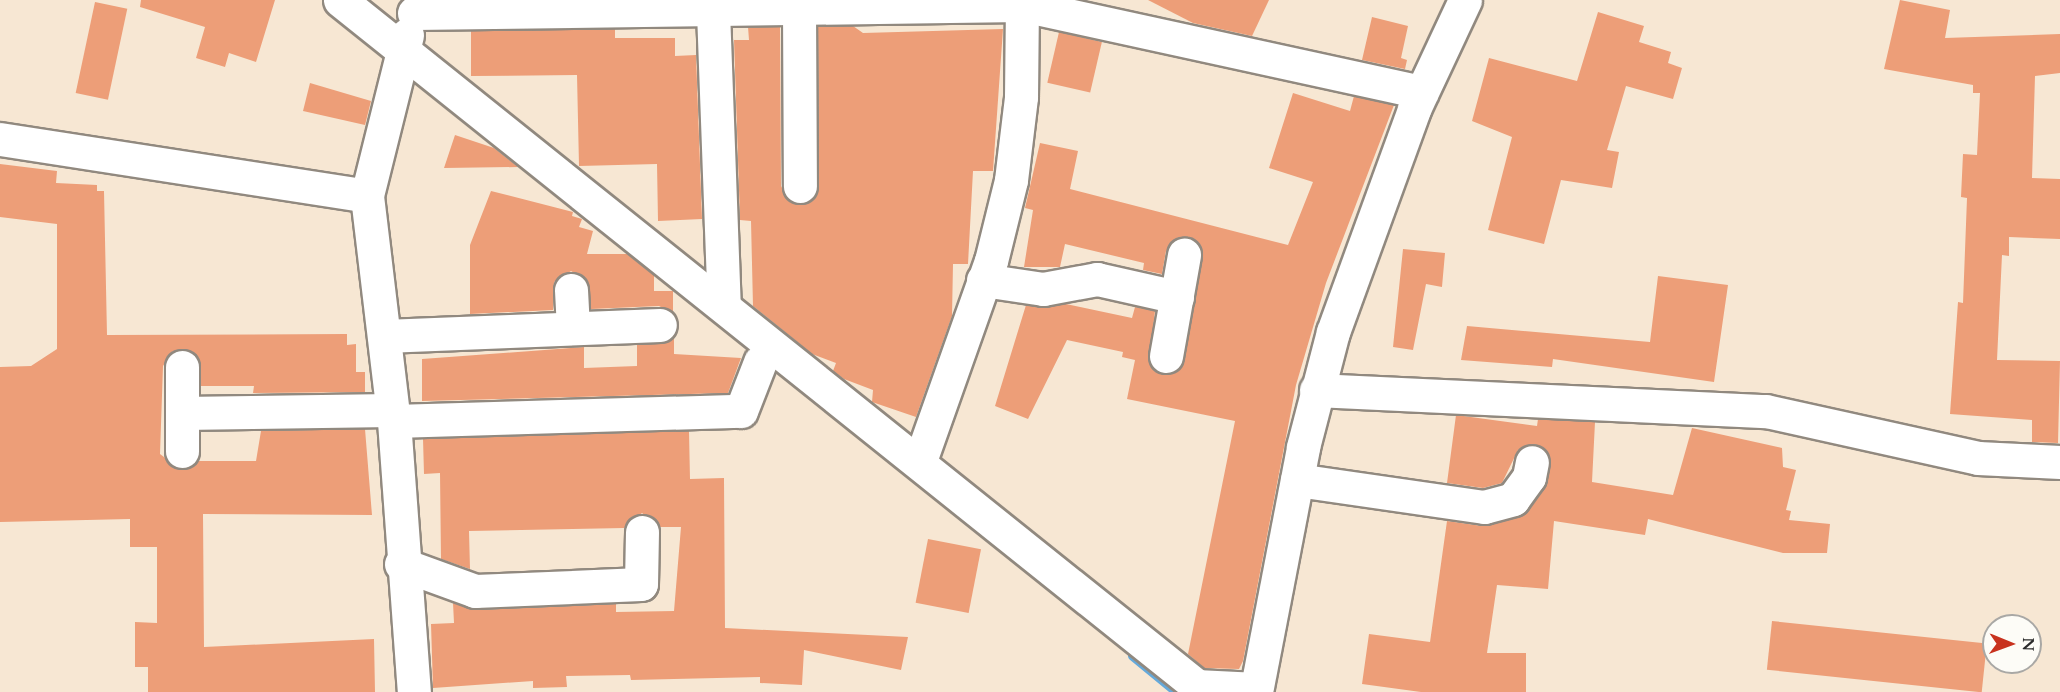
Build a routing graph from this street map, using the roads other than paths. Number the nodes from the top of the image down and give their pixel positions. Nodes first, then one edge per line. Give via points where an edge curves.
1 (340, 0) edge
2 (1465, 0) edge
3 (1022, 3) edge
4 (414, 6) edge
5 (799, 9) junction
6 (713, 10) junction
7 (402, 52) junction
8 (1422, 92) junction
9 (0, 139) edge
10 (800, 186) dead end
11 (368, 196) junction
12 (1184, 255) dead end
13 (983, 280) junction
14 (571, 291) dead end
15 (1177, 297) junction
16 (724, 306) junction
17 (660, 325) dead end
18 (573, 328) junction
19 (384, 336) junction
20 (1166, 356) dead end
21 (760, 362) dead end
22 (182, 367) dead end
23 (1316, 390) junction
24 (182, 413) junction
25 (393, 416) junction
26 (182, 451) dead end
27 (920, 461) junction
28 (1532, 462) dead end
29 (2060, 462) edge
30 (1297, 480) junction
31 (642, 532) dead end
32 (401, 564) junction
33 (1256, 691) edge
34 (414, 692) edge

1 - 7 street
2 - 8 street
3 - 5 street
3 - 8 street
3 - 13 street via 1021,98 1011,180
4 - 6 street
4 - 7 street
5 - 6 street
5 - 10 street
6 - 16 street
7 - 11 street
7 - 16 street
8 - 23 street
9 - 11 street
11 - 19 street
12 - 15 street
13 - 15 street via 1043,289 1097,279
13 - 27 street
14 - 18 street
15 - 20 street
16 - 27 street
17 - 18 street
18 - 19 street
19 - 25 street
21 - 25 street via 741,411
22 - 24 street
23 - 29 street via 1766,411 1978,458
23 - 30 street
24 - 25 street
24 - 26 street
25 - 32 street
27 - 33 street via 1197,686
28 - 30 street via 1529,477 1513,499 1484,507
30 - 33 street
31 - 32 street via 641,584 475,591
32 - 34 street

